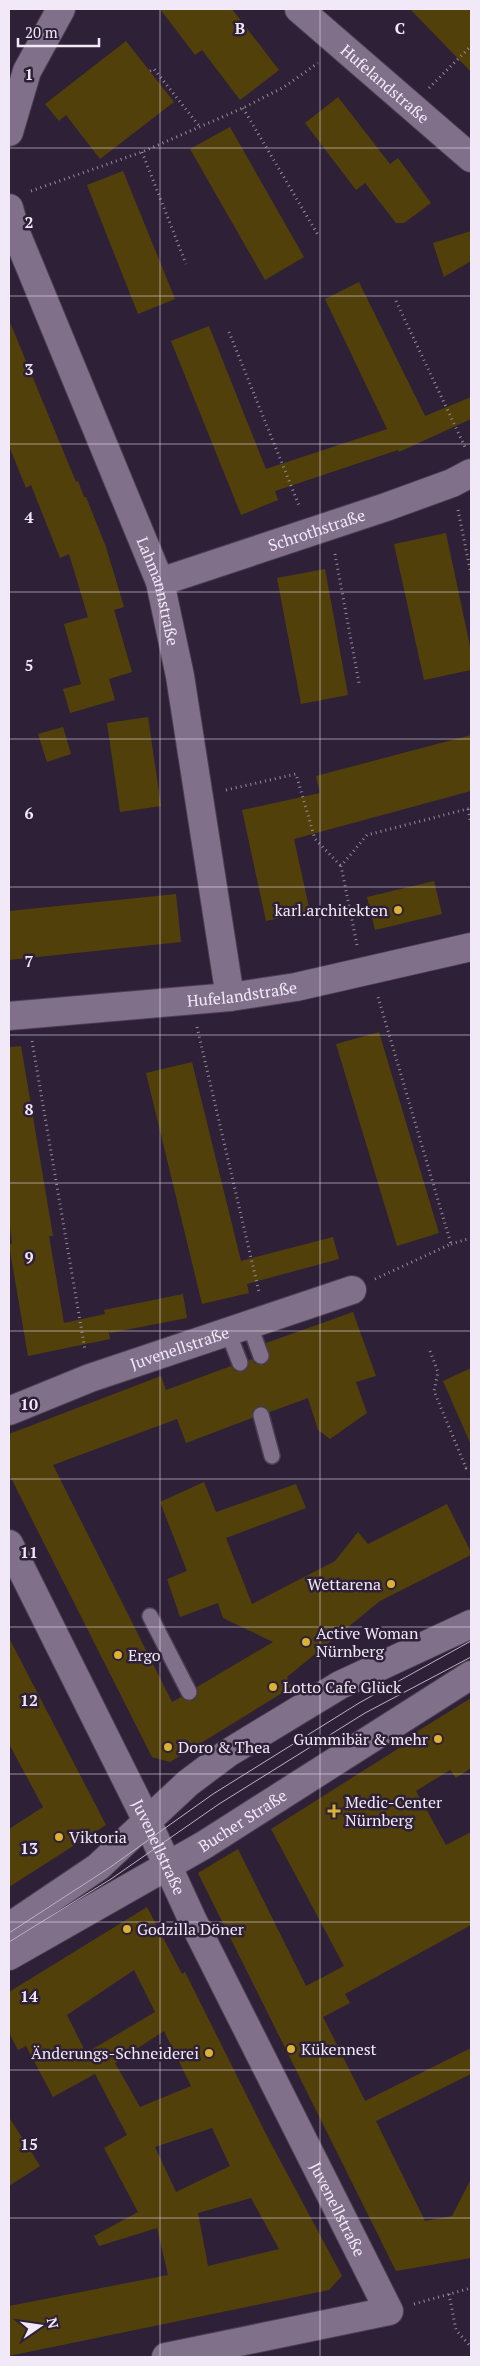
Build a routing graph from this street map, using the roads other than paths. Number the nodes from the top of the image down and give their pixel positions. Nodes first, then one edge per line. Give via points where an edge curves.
1 (62, 9) edge
2 (299, 9) edge
3 (9, 132) edge
4 (471, 158) edge
5 (18, 200) edge
6 (463, 469) edge
7 (160, 582) junction
8 (471, 947) edge
9 (230, 997) junction
10 (18, 1016) edge
11 (352, 1290) road end
12 (248, 1325) junction
13 (261, 1356) dead end
14 (240, 1363) dead end
15 (9, 1411) edge
16 (261, 1415) dead end
17 (272, 1456) dead end
18 (9, 1544) edge
19 (150, 1616) dead end
20 (471, 1624) edge
21 (471, 1675) edge
22 (189, 1692) dead end
23 (147, 1821) junction
24 (167, 1866) junction
25 (9, 1927) edge
26 (9, 1956) edge
27 (166, 2357) edge

1 - 3 street via 27,71
2 - 4 street, Hufelandstraße
5 - 7 street, Lahmannstraße via 16,233
6 - 7 street, Schrothstraße via 320,529
7 - 9 street, Lahmannstraße via 180,676
8 - 9 street, Hufelandstraße via 296,987
9 - 10 street, Hufelandstraße
11 - 12 street, Juvenellstraße
12 - 13 lane
12 - 14 lane
12 - 15 street, Juvenellstraße via 90,1378
16 - 17 lane
18 - 23 street, Juvenellstraße
19 - 22 lane
20 - 23 street via 340,1685 268,1727 199,1773
21 - 24 street, Bucher Straße via 253,1815
23 - 24 street, Juvenellstraße
23 - 25 street via 98,1867
24 - 26 street, Bucher Straße
24 - 27 street, Juvenellstraße via 389,2311

